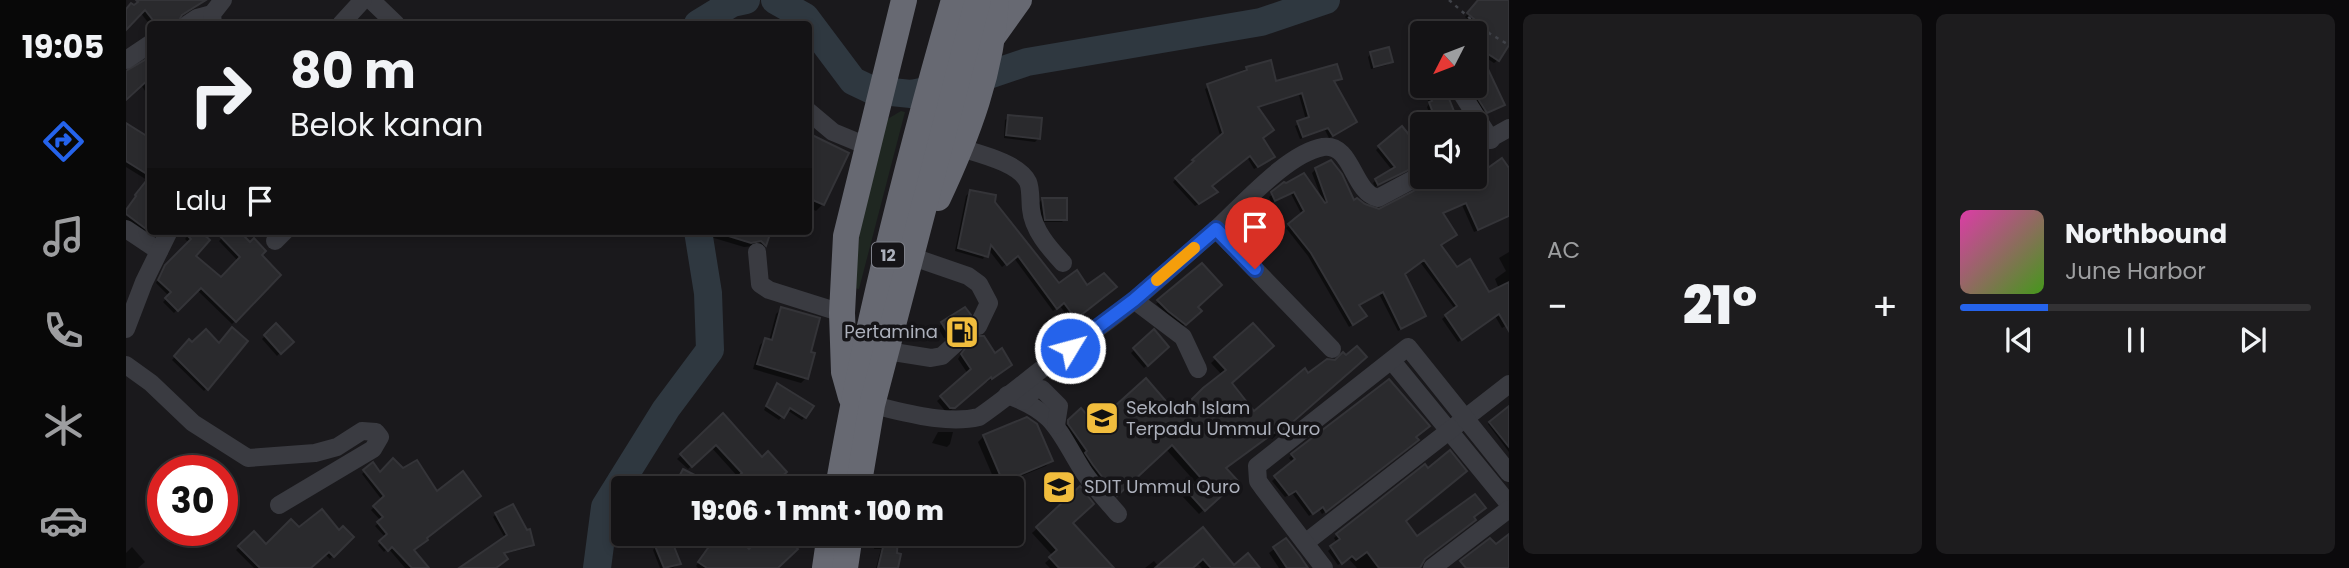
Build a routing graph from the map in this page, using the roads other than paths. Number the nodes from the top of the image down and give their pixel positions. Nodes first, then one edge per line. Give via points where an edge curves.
1 (363, 0) edge
2 (371, 0) edge
3 (954, 0) edge
4 (978, 0) edge
5 (996, 0) edge
6 (1019, 0) edge
7 (903, 2) edge
8 (216, 13) edge
9 (192, 21) edge
10 (344, 21) edge
11 (393, 21) edge
12 (975, 37) junction
13 (147, 46) edge
14 (126, 60) edge
15 (812, 114) edge
16 (947, 116) junction
17 (1509, 128) edge
18 (1487, 141) edge
19 (867, 146) junction
20 (961, 148) junction
21 (1410, 181) edge
22 (126, 229) edge
23 (1216, 229) junction
24 (167, 235) edge
25 (159, 251) junction
26 (757, 252) dead end
27 (910, 256) junction
28 (1063, 264) dead end
29 (1134, 300) junction
30 (842, 313) junction
31 (978, 326) tunnel mouth
32 (126, 329) edge
33 (955, 344) tunnel mouth
34 (1332, 349) dead end
35 (887, 351) junction
36 (1392, 361) junction
37 (126, 365) edge
38 (1198, 369) dead end
39 (1509, 384) edge
40 (1015, 398) junction
41 (863, 404) junction
42 (1464, 418) junction
43 (1450, 432) junction
44 (1509, 473) edge
45 (842, 476) edge
46 (859, 476) edge
47 (279, 505) dead end
48 (1509, 507) edge
49 (1118, 514) dead end
50 (1305, 543) junction
51 (828, 546) edge
52 (848, 546) edge
53 (825, 568) edge
54 (845, 568) edge
55 (1324, 568) edge
56 (1432, 568) edge

1 - 10 street
2 - 11 street
3 - 12 highway, 12
4 - 12 highway, 12
5 - 12 highway
6 - 12 highway
7 - 19 highway
8 - 9 street
12 - 16 highway, 12
12 - 16 highway
13 - 14 street
15 - 19 street via 833,132
16 - 20 highway
16 - 27 highway, 12
16 - 41 highway, 12
17 - 18 street
19 - 30 highway via 846,236
20 - 27 highway
20 - 28 street via 1022,174 1028,182 1036,227
21 - 23 street via 1373,197 1343,154 1324,147 1268,180
22 - 25 street
23 - 29 street
23 - 34 street
24 - 25 street
25 - 32 street
26 - 30 street via 760,284
27 - 31 street via 979,284 989,303
27 - 35 highway, 12
29 - 38 street via 1183,337
29 - 40 street
30 - 41 highway via 844,372
33 - 35 street via 942,356 930,358
35 - 41 highway, 12
36 - 42 street via 1408,347
36 - 43 street
36 - 50 street via 1257,466 1258,481
37 - 47 street via 193,422 248,458 314,453 337,447 362,431 376,432 380,438 373,449
39 - 42 street
40 - 41 street via 968,420
40 - 49 street via 1056,425 1084,473
41 - 45 highway, 12
41 - 46 highway, 12
42 - 43 street
42 - 44 street
43 - 48 street
43 - 50 street
48 - 56 street
50 - 55 street
51 - 53 highway
52 - 54 highway

